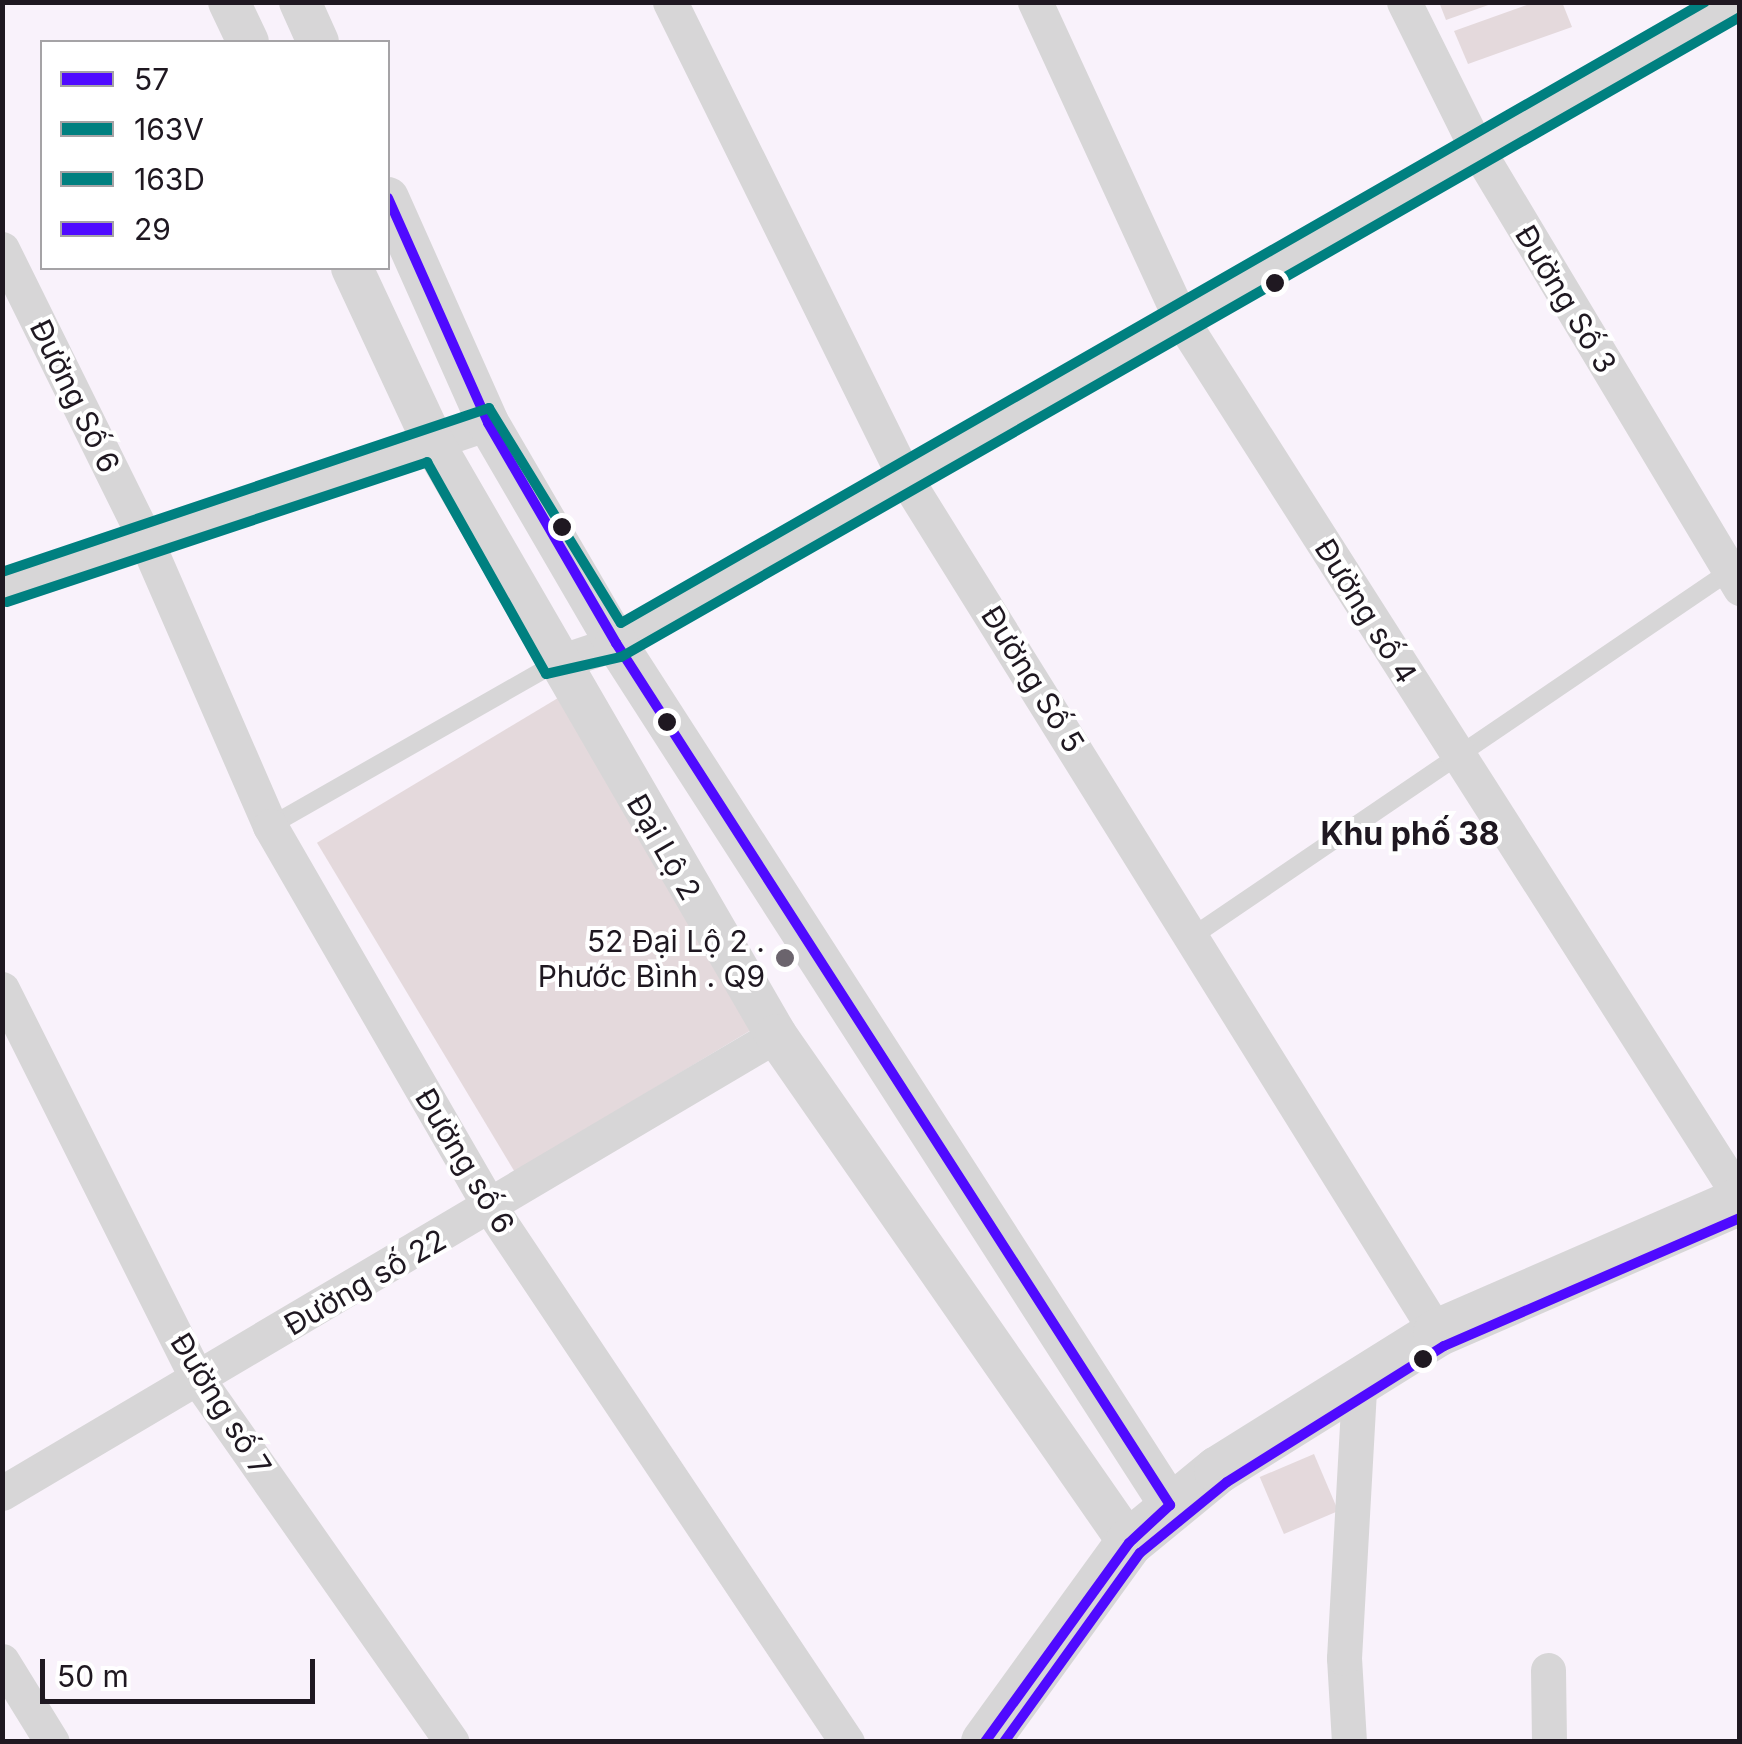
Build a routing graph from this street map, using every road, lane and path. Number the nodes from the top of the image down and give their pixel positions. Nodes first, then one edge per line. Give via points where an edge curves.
1 (229, 2) edge
2 (300, 2) edge
3 (670, 2) edge
4 (1034, 2) edge
5 (1404, 2) edge
6 (1736, 2) edge
7 (247, 40) edge
8 (317, 40) edge
9 (1477, 149) junction
10 (390, 202) edge
11 (6, 264) edge
12 (353, 270) edge
13 (1182, 320) junction
14 (488, 423) junction
15 (434, 444) junction
16 (904, 476) junction
17 (148, 544) junction
18 (1736, 575) edge
19 (2, 588) edge
20 (616, 643) junction
21 (556, 663) junction
22 (1456, 752) junction
23 (270, 826) junction
24 (1193, 936) junction
25 (2, 989) edge
26 (776, 1035) junction
27 (1740, 1199) edge
28 (492, 1210) junction
29 (1437, 1334) junction
30 (1360, 1376) junction
31 (197, 1378) junction
32 (2, 1492) edge
33 (1170, 1504) junction
34 (1130, 1543) junction
35 (2, 1662) edge
36 (1548, 1670) dead end
37 (987, 1741) edge
38 (52, 1742) edge
39 (452, 1742) edge
40 (847, 1742) edge
41 (1349, 1742) edge
42 (1549, 1742) edge

1 - 7 street
2 - 8 street
3 - 16 street, Đường Số 5
4 - 13 street, Đường số 4
5 - 9 street, Đường Số 3
6 - 9 street
9 - 13 street
9 - 18 street, Đường Số 3
10 - 14 street
11 - 17 street, Đường Số 6
12 - 15 street, Đại Lộ 2
13 - 16 street
13 - 22 street, Đường số 4
14 - 15 street
14 - 20 street
15 - 17 street
15 - 21 street, Đại Lộ 2
16 - 20 street
16 - 24 street, Đường Số 5
17 - 19 street
17 - 23 street, Đường số 6
18 - 22 lane
20 - 21 street
20 - 33 street
21 - 23 lane
21 - 26 street, Đại Lộ 2
22 - 24 lane
22 - 27 street, Đường số 4
23 - 28 street, Đường số 6
24 - 29 street, Đường Số 5
25 - 31 street, Đường số 7
26 - 28 street, Đường số 22
26 - 34 street, Đại Lộ 2
27 - 29 main road
28 - 31 street, Đường số 22
28 - 40 street, Đường số 6
29 - 30 main road
30 - 33 main road
30 - 41 street via 1344,1658
31 - 32 street, Đường số 22
31 - 39 street, Đường số 7
33 - 34 main road
34 - 37 main road
35 - 38 street
36 - 42 street

